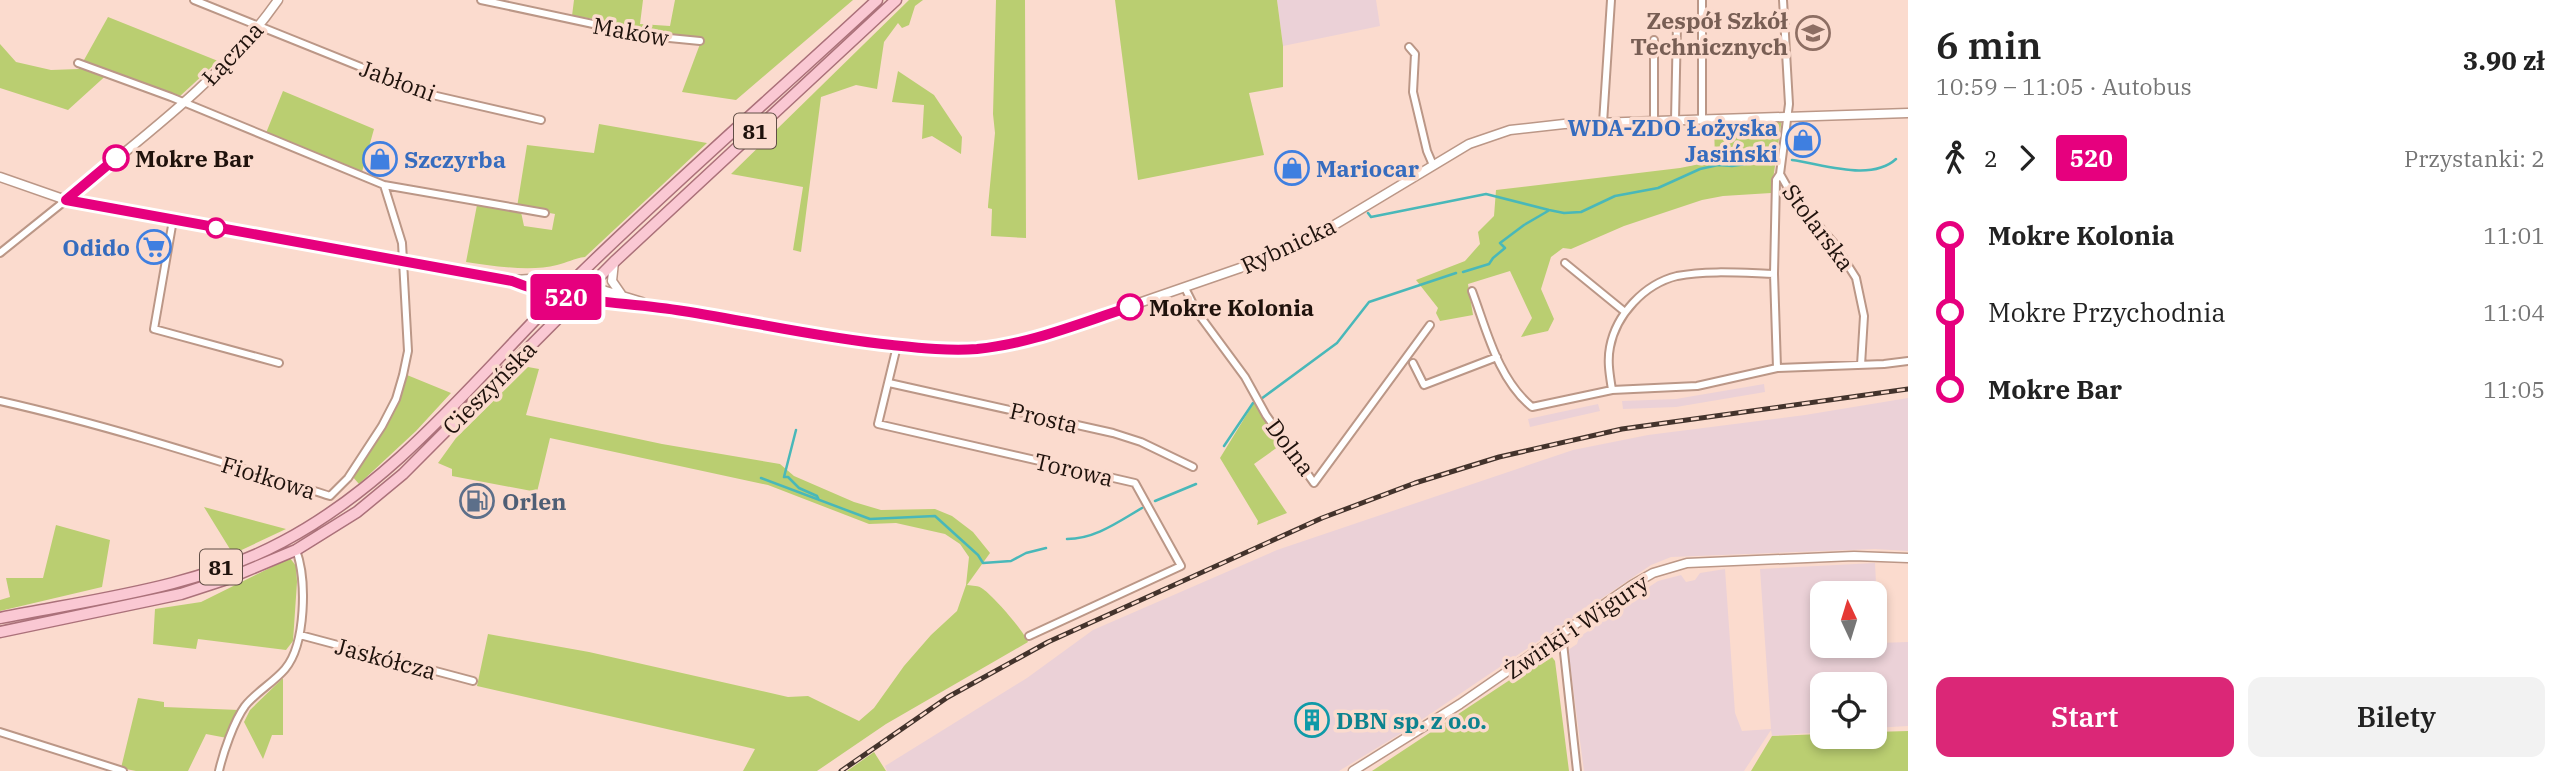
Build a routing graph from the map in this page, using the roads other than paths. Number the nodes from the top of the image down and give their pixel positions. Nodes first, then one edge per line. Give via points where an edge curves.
1 (194, 0) edge
2 (278, 0) edge
3 (481, 0) edge
4 (877, 0) edge
5 (896, 0) edge
6 (1611, 0) edge
7 (1702, 0) edge
8 (1783, 0) edge
9 (1677, 24) dead end
10 (260, 26) junction
11 (1654, 40) dead end
12 (700, 41) dead end
13 (1409, 47) dead end
14 (78, 63) dead end
15 (183, 102) junction
16 (1908, 113) edge
17 (1787, 117) junction
18 (541, 120) dead end
19 (1675, 120) junction
20 (1702, 120) junction
21 (1654, 121) junction
22 (1603, 123) junction
23 (1433, 165) junction
24 (1780, 174) junction
25 (0, 177) edge
26 (384, 185) junction
27 (1793, 197) junction
28 (1776, 199) junction
29 (66, 200) junction
30 (545, 214) dead end
31 (173, 220) junction
32 (0, 253) edge
33 (402, 262) junction
34 (614, 262) junction
35 (1565, 263) dead end
36 (1774, 274) junction
37 (512, 281) junction
38 (573, 281) junction
39 (588, 287) junction
40 (530, 288) junction
41 (1185, 288) junction
42 (1472, 290) dead end
43 (559, 296) junction
44 (623, 296) junction
45 (575, 300) junction
46 (660, 307) junction
47 (1625, 313) junction
48 (537, 319) junction
49 (1430, 325) dead end
50 (897, 346) junction
51 (1497, 357) junction
52 (1908, 361) edge
53 (279, 363) dead end
54 (1413, 363) dead end
55 (1861, 365) junction
56 (1777, 368) junction
57 (889, 383) junction
58 (1612, 390) junction
59 (0, 401) edge
60 (1193, 467) dead end
61 (296, 550) junction
62 (1908, 558) edge
63 (0, 618) edge
64 (0, 632) edge
65 (1563, 634) junction
66 (300, 635) junction
67 (1029, 635) dead end
68 (473, 681) dead end
69 (0, 732) edge
70 (123, 771) edge
71 (219, 771) edge
72 (1353, 771) edge
73 (1577, 771) edge

1 - 10 street, Jabłoni
2 - 10 street, Łączna
3 - 12 street, Maków via 649,36
4 - 38 main road, Cieszyńska / 81
5 - 34 main road, Cieszyńska / 81
6 - 22 street
7 - 20 street
8 - 17 street, Stolarska
9 - 19 street
10 - 15 street, Łączna
10 - 18 street, Jabłoni via 428,94
11 - 21 street
13 - 23 street via 1415,54 1417,114
14 - 15 street, Łączna
15 - 26 street, Łączna
15 - 29 street, Łączna
16 - 17 street, Rybnicka
17 - 20 street, Rybnicka
17 - 24 street, Stolarska
19 - 20 street, Rybnicka
19 - 21 street, Rybnicka
21 - 22 street, Rybnicka
22 - 23 street, Rybnicka via 1510,130 1469,144
23 - 41 street, Rybnicka via 1296,245
24 - 27 street, Stolarska
24 - 28 street, Stolarska
25 - 29 street
26 - 30 street, Łączna
26 - 33 street via 402,243
27 - 28 street
27 - 55 street, Stolarska via 1833,242 1856,278 1864,316
28 - 36 street, Stolarska
29 - 31 street
29 - 32 street
31 - 33 street
31 - 53 street via 154,330
33 - 37 street
33 - 59 street, Fiołkowa via 408,351 397,399 366,452 330,496
34 - 39 main road, Cieszyńska / 81
34 - 44 street via 612,281
35 - 47 street
36 - 47 street via 1678,276 1647,291
36 - 56 street, Stolarska
37 - 38 street, Rybnicka
37 - 40 street, Rybnicka
38 - 39 street, Rybnicka
38 - 43 main road, Cieszyńska / 81
39 - 44 street, Rybnicka
39 - 45 main road, Cieszyńska / 81
40 - 43 street, Rybnicka
40 - 48 street
41 - 49 street, Dolna via 1314,483
41 - 50 street, Rybnicka via 1010,344 953,350
42 - 51 street
43 - 45 street, Rybnicka
43 - 48 main road, Cieszyńska / 81
44 - 46 street, Rybnicka
45 - 46 street, Rybnicka
45 - 61 main road, Cieszyńska / 81 via 403,474 357,512
46 - 50 street, Rybnicka
47 - 58 street via 1612,341 1608,366
48 - 63 main road, Cieszyńska / 81 via 382,474 324,519 229,565 178,581
50 - 57 street, Torowa
51 - 54 street via 1424,385
51 - 58 street via 1510,385 1532,407
52 - 55 street
55 - 56 street
56 - 58 street via 1697,386
57 - 60 street, Prosta via 1113,433
57 - 67 street, Torowa via 878,424 1135,483 1181,566
61 - 64 main road, Cieszyńska / 81 via 181,594
61 - 66 street via 302,567
62 - 65 street, Żwirki i Wigury via 1854,556 1670,566 1632,585
65 - 72 street, Żwirki i Wigury
65 - 73 street
66 - 68 street, Jaskółcza
66 - 71 street via 287,667 244,706
69 - 70 street

